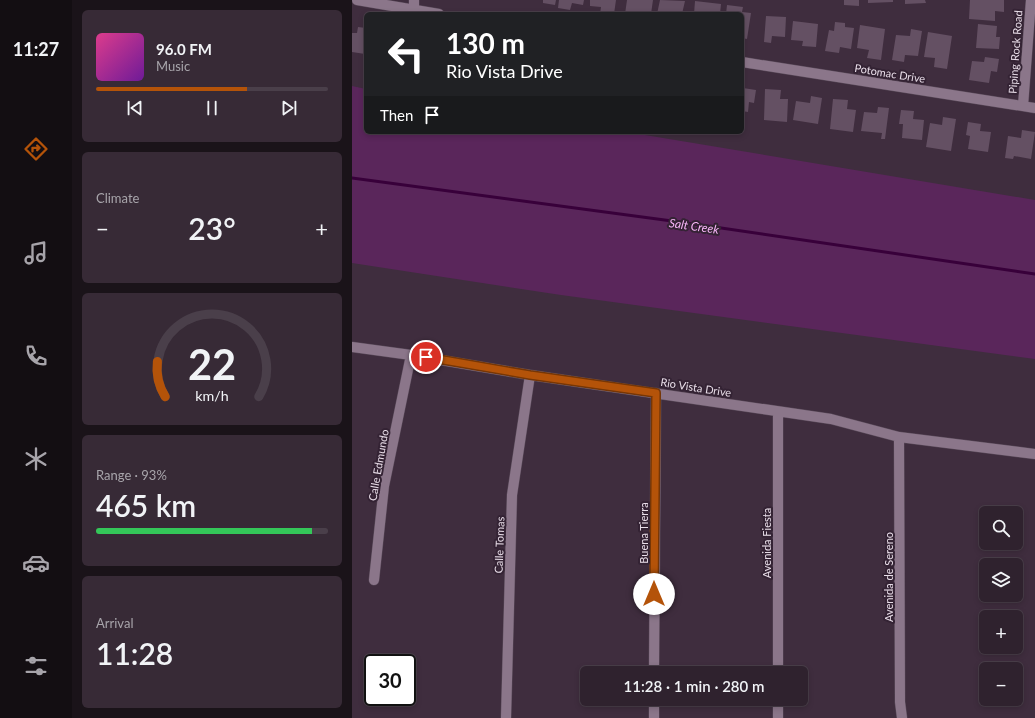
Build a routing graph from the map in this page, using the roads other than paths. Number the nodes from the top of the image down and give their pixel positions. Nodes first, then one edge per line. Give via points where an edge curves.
1 (357, 0) edge
2 (1031, 0) edge
3 (414, 5) edge
4 (433, 12) edge
5 (744, 62) edge
6 (1023, 106) junction
7 (1035, 108) edge
8 (352, 347) edge
9 (411, 355) junction
10 (530, 375) junction
11 (656, 393) junction
12 (778, 412) junction
13 (899, 437) junction
14 (1035, 454) edge
15 (374, 580) dead end
16 (654, 666) edge
17 (778, 666) edge
18 (654, 706) edge
19 (778, 706) edge
20 (506, 718) edge
21 (654, 718) edge
22 (778, 718) edge
23 (902, 718) edge

1 - 3 street
2 - 6 street, Piping Rock Road
3 - 4 street
5 - 6 street, Potomac Drive
6 - 7 street, Potomac Drive
8 - 9 street, Rio Vista Drive
9 - 10 street, Rio Vista Drive
9 - 15 street, Calle Edmundo via 384,486
10 - 11 street, Rio Vista Drive
10 - 20 street, Calle Tomas via 512,495
11 - 12 street, Rio Vista Drive
11 - 16 street, Buena Tierra
12 - 13 street, Rio Vista Drive via 831,419
12 - 17 street, Avenida Fiesta
13 - 14 street, Rio Vista Drive
13 - 23 street, Avenida de Sereno
18 - 21 street
19 - 22 street

